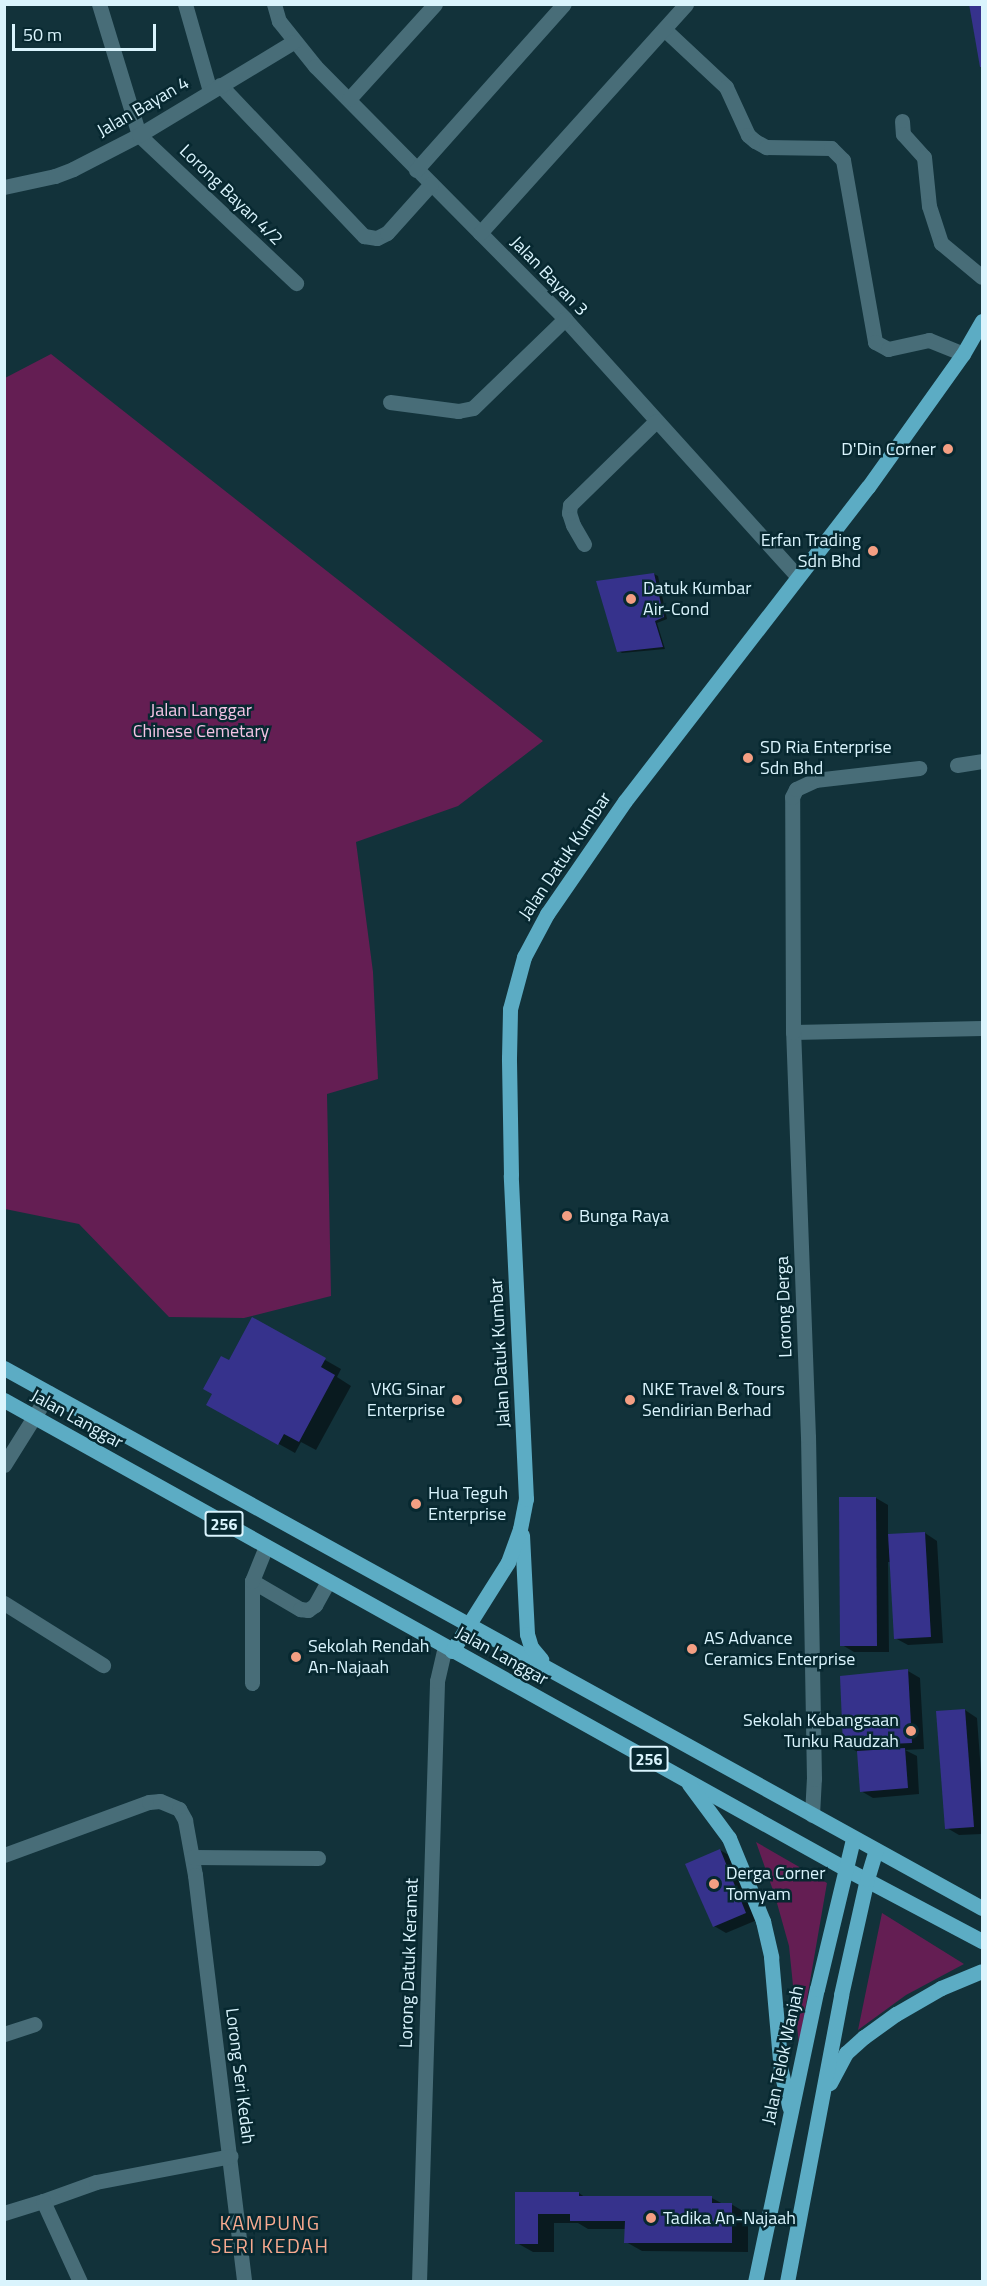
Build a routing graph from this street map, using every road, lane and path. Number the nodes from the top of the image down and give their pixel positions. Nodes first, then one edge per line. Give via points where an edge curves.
1 (99, 4) edge
2 (185, 4) edge
3 (274, 4) edge
4 (435, 4) edge
5 (564, 4) edge
6 (686, 4) edge
7 (664, 29) junction
8 (293, 42) junction
9 (215, 88) junction
10 (349, 99) junction
11 (902, 121) dead end
12 (139, 135) junction
13 (416, 170) junction
14 (431, 184) junction
15 (4, 187) edge
16 (480, 234) junction
17 (982, 276) edge
18 (296, 283) dead end
19 (565, 319) junction
20 (981, 332) edge
21 (963, 354) junction
22 (390, 402) dead end
23 (656, 421) junction
24 (584, 544) dead end
25 (797, 576) junction
26 (982, 761) edge
27 (957, 765) dead end
28 (919, 768) dead end
29 (982, 1028) edge
30 (793, 1032) junction
31 (4, 1368) edge
32 (49, 1393) junction
33 (4, 1400) edge
34 (34, 1417) junction
35 (4, 1465) edge
36 (526, 1499) junction
37 (266, 1547) junction
38 (252, 1581) junction
39 (328, 1582) junction
40 (4, 1603) edge
41 (470, 1624) junction
42 (448, 1649) junction
43 (545, 1664) junction
44 (103, 1665) dead end
45 (252, 1683) dead end
46 (686, 1779) junction
47 (812, 1815) junction
48 (853, 1839) junction
49 (876, 1851) junction
50 (4, 1855) edge
51 (192, 1857) junction
52 (318, 1858) dead end
53 (844, 1868) junction
54 (867, 1879) junction
55 (982, 1908) edge
56 (982, 1941) edge
57 (982, 1971) edge
58 (34, 2024) dead end
59 (4, 2034) edge
60 (791, 2113) junction
61 (818, 2116) junction
62 (231, 2157) junction
63 (43, 2201) junction
64 (4, 2213) edge
65 (80, 2282) edge
66 (244, 2282) edge
67 (419, 2282) edge
68 (755, 2282) edge
69 (787, 2282) edge

1 - 12 street
2 - 9 street
3 - 8 street, Jalan Bayan 3 via 279,21
4 - 10 street
5 - 13 street
6 - 7 street
7 - 16 street
7 - 21 street via 726,87 748,135 755,141 766,147 831,148 843,160 875,342 888,349 928,340
8 - 9 street, Jalan Bayan 4
8 - 10 street, Jalan Bayan 3
9 - 12 street, Jalan Bayan 4
9 - 14 street via 364,236 377,238 387,233
10 - 13 street, Jalan Bayan 3
11 - 17 street via 903,134 924,157 929,206 941,243
12 - 15 street, Jalan Bayan 4 via 55,176
12 - 18 street, Lorong Bayan 4/2
13 - 14 street, Jalan Bayan 3
14 - 16 street, Jalan Bayan 3
16 - 19 street, Jalan Bayan 3
19 - 22 street via 474,408 458,411
19 - 23 street, Jalan Bayan 3
20 - 21 main road, Jalan Datuk Kumbar
21 - 25 main road, Jalan Datuk Kumbar via 868,487
23 - 24 street via 570,505 573,525
23 - 25 street, Jalan Bayan 3
25 - 36 main road, Jalan Datuk Kumbar via 618,810 547,914 524,957 510,1009 509,1058
26 - 27 street
28 - 30 street, Lorong Derga via 815,780 796,789 792,797
29 - 30 street
30 - 47 street, Lorong Derga via 809,1448
31 - 32 main road, Jalan Langgar / 256
32 - 34 street
32 - 41 main road, Jalan Langgar / 256
33 - 34 main road, Jalan Langgar / 256
34 - 35 street
34 - 37 main road, Jalan Langgar / 256
36 - 41 main road, Jalan Datuk Kumbar via 508,1562
36 - 43 main road via 522,1538 524,1618 531,1647
37 - 38 street
37 - 39 main road, Jalan Langgar / 256
38 - 39 street via 308,1610
38 - 45 street
39 - 42 main road, Jalan Langgar / 256
40 - 44 street
41 - 42 main road, Jalan Datuk Kumbar
41 - 43 main road, Jalan Langgar / 256
42 - 46 main road, Jalan Langgar / 256
42 - 67 street, Lorong Datuk Keramat via 437,1680
43 - 47 main road, Jalan Langgar / 256
46 - 53 main road, Jalan Langgar / 256
46 - 60 main road via 729,1839 763,1921 771,1957 781,2071
47 - 48 main road, Jalan Langgar / 256
48 - 49 main road, Jalan Langgar / 256
48 - 53 main road, Jalan Telok Wanjah
49 - 54 main road
49 - 55 main road, Jalan Langgar / 256
50 - 51 street, Lorong Seri Kedah via 160,1801 179,1809
51 - 52 street
51 - 62 street, Lorong Seri Kedah
53 - 54 main road, Jalan Langgar / 256
53 - 60 main road, Jalan Telok Wanjah
54 - 56 main road, Jalan Langgar / 256
54 - 61 main road
57 - 61 main road via 941,1988 896,2014 846,2053
58 - 59 street
60 - 68 main road, Jalan Telok Wanjah
61 - 69 main road
62 - 63 street via 96,2182
62 - 66 street, Lorong Seri Kedah
63 - 64 street
63 - 65 street

